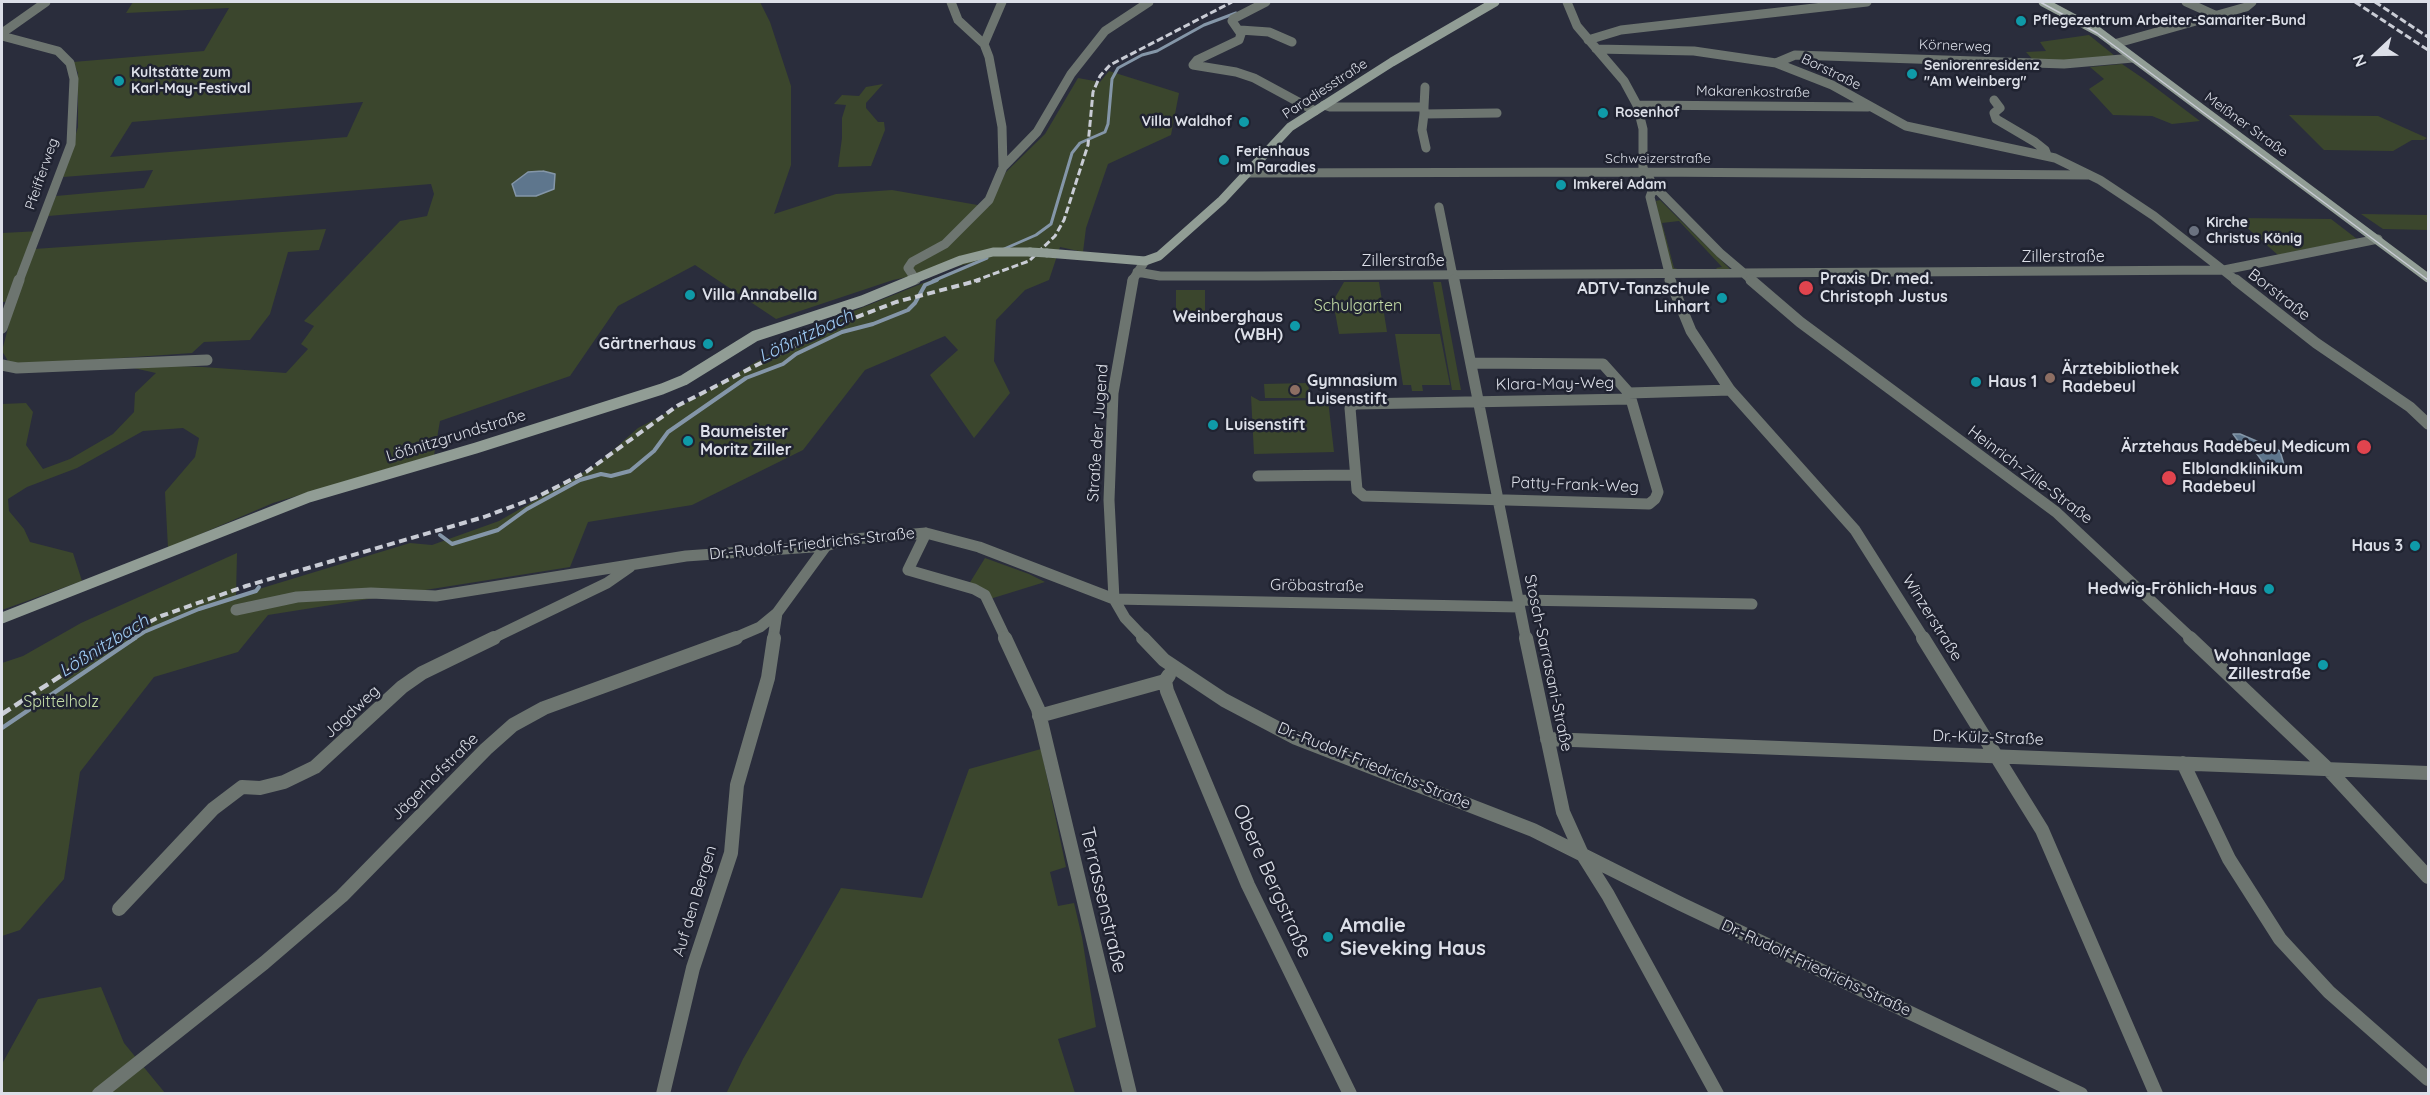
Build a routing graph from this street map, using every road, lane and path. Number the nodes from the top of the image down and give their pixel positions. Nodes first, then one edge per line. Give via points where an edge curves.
1 (46, 2) edge
2 (951, 2) edge
3 (1002, 2) edge
4 (1149, 2) edge
5 (1266, 2) edge
6 (1495, 2) edge
7 (1567, 2) edge
8 (1867, 2) edge
9 (2043, 2) edge
10 (2186, 2) edge
11 (2252, 2) edge
12 (2215, 15) junction
13 (1240, 30) junction
14 (2, 35) edge
15 (1588, 40) junction
16 (1292, 42) dead end
17 (984, 44) junction
18 (2115, 44) junction
19 (1596, 48) junction
20 (2133, 58) junction
21 (1776, 63) junction
22 (1425, 87) dead end
23 (1994, 100) dead end
24 (1324, 105) junction
25 (1637, 105) junction
26 (1869, 107) junction
27 (1424, 110) junction
28 (1315, 111) junction
29 (1497, 114) dead end
30 (1426, 148) dead end
31 (2047, 155) junction
32 (1004, 167) junction
33 (2070, 171) junction
34 (1644, 172) junction
35 (1246, 173) junction
36 (1654, 186) junction
37 (1439, 207) dead end
38 (2378, 238) junction
39 (1145, 261) junction
40 (2224, 270) junction
41 (1137, 272) junction
42 (1668, 274) junction
43 (1745, 274) junction
44 (1452, 276) junction
45 (2428, 278) edge
46 (916, 280) junction
47 (2, 328) edge
48 (207, 360) dead end
49 (1471, 363) junction
50 (2, 365) edge
51 (1730, 390) junction
52 (1630, 396) junction
53 (1479, 402) junction
54 (2428, 424) edge
55 (1354, 475) junction
56 (1258, 476) dead end
57 (1498, 500) junction
58 (926, 533) junction
59 (826, 546) junction
60 (634, 565) junction
61 (1114, 598) junction
62 (1518, 604) junction
63 (1752, 604) dead end
64 (236, 610) dead end
65 (777, 613) junction
66 (2, 618) edge
67 (1169, 675) junction
68 (1039, 716) junction
69 (1547, 739) junction
70 (1997, 755) junction
71 (2183, 763) junction
72 (2328, 769) junction
73 (2428, 773) edge
74 (1581, 852) junction
75 (2428, 877) edge
76 (119, 909) dead end
77 (2428, 1079) edge
78 (99, 1094) edge
79 (663, 1094) edge
80 (1130, 1094) edge
81 (1350, 1094) edge
82 (1717, 1094) edge
83 (2081, 1094) edge
84 (2156, 1094) edge

1 - 14 street
2 - 17 street via 960,23
3 - 17 street
4 - 32 street via 1105,31 1071,74 1037,132
5 - 13 street via 1233,19
6 - 24 street, Paradiesstraße
7 - 15 street via 1573,21
8 - 15 street via 1621,30
9 - 18 street, Meißner Straße
10 - 12 street
11 - 12 street
12 - 18 street
13 - 16 street via 1269,32
13 - 28 street via 1239,40 1193,65 1254,78
14 - 47 street, Pfeifferweg via 58,51 70,63 74,80 71,144
15 - 19 street
17 - 32 street via 1002,128
18 - 20 street, Meißner Straße
19 - 21 street, Borstraße via 1694,51
19 - 25 street via 1624,81
20 - 21 street, Körnerweg via 2064,64 1794,56
20 - 38 street, Meißner Straße
21 - 26 street, Borstraße via 1832,85
22 - 27 street
23 - 31 street, Borstraße via 2000,108 1994,113 1996,118 2035,142
24 - 27 street
24 - 28 street, Paradiesstraße
25 - 26 street, Makarenkostraße
25 - 34 street via 1643,129
26 - 31 street, Borstraße via 1915,128
27 - 29 street
27 - 30 street via 1422,130
28 - 35 street, Paradiesstraße via 1285,131
31 - 33 street, Borstraße
32 - 46 street via 989,200 973,218 945,244 912,261 908,268
33 - 34 street, Schweizerstraße
33 - 40 street, Borstraße via 2090,175 2154,216
34 - 35 street, Schweizerstraße
34 - 36 street, Heinrich-Zille-Straße
35 - 39 street, Paradiesstraße via 1176,243
36 - 42 street, Winzerstraße via 1650,197
36 - 43 street, Heinrich-Zille-Straße
37 - 44 street, Stosch-Sarrasani-Straße
38 - 40 street, Zillerstraße
38 - 45 street, Meißner Straße
39 - 41 street, Paradiesstraße
39 - 46 street, Lößnitzgrundstraße, bridge via 1013,251 961,260
40 - 43 street, Zillerstraße
40 - 54 street, Borstraße
41 - 44 street, Zillerstraße via 1160,276
41 - 61 street, Straße der Jugend via 1113,393 1109,500
42 - 43 street, Zillerstraße
42 - 44 street, Zillerstraße
42 - 51 street, Winzerstraße via 1692,331
43 - 72 street, Heinrich-Zille-Straße via 1800,322 2056,512
44 - 49 street, Stosch-Sarrasani-Straße
46 - 66 street, Lößnitzgrundstraße via 755,336 684,380 662,389 309,497
48 - 50 street via 17,368
49 - 52 street, Patty-Frank-Weg via 1596,362 1608,368
49 - 53 street, Stosch-Sarrasani-Straße
51 - 52 street, Klara-May-Weg
51 - 70 street, Winzerstraße via 1855,530
52 - 53 street, Klara-May-Weg
52 - 57 street, Patty-Frank-Weg via 1658,492 1655,500 1642,504
53 - 55 street, Klara-May-Weg via 1355,404 1350,408
53 - 57 street, Stosch-Sarrasani-Straße
55 - 56 street
55 - 57 street via 1357,490 1364,496
57 - 62 street, Stosch-Sarrasani-Straße
58 - 59 street, Dr.-Rudolf-Friedrichs-Straße via 842,540
58 - 61 street, Dr.-Rudolf-Friedrichs-Straße via 979,547
58 - 68 street, Terrassenstraße via 908,570 985,595
59 - 60 street, Dr.-Rudolf-Friedrichs-Straße via 686,556
59 - 65 street, Jägerhofstraße
60 - 64 street, Dr.-Rudolf-Friedrichs-Straße via 436,596 371,592 297,597
60 - 76 street, Jagdweg via 607,583 422,673 315,767 284,782 260,788 242,787 213,809
61 - 62 street, Gröbastraße
61 - 67 street, Dr.-Rudolf-Friedrichs-Straße
62 - 63 street, Gröbastraße
62 - 69 street, Stosch-Sarrasani-Straße
65 - 78 street, Jägerhofstraße via 760,627 733,639 544,708 513,725 342,896
65 - 79 street, Auf den Bergen via 768,678 737,785 731,853 693,968
67 - 68 street
67 - 74 street, Dr.-Rudolf-Friedrichs-Straße via 1296,738
67 - 81 street, Obere Bergstraße via 1167,691 1248,885
68 - 80 street, Terrassenstraße
69 - 70 street, Dr.-Külz-Straße
69 - 74 street, Stosch-Sarrasani-Straße via 1563,812
70 - 71 street, Dr.-Külz-Straße
70 - 84 street, Winzerstraße via 2042,830
71 - 72 street, Dr.-Külz-Straße
71 - 77 street via 2229,859 2280,939 2329,992
72 - 73 street, Dr.-Külz-Straße
72 - 75 street, Heinrich-Zille-Straße
74 - 82 street, Stosch-Sarrasani-Straße
74 - 83 street, Dr.-Rudolf-Friedrichs-Straße via 1681,904

